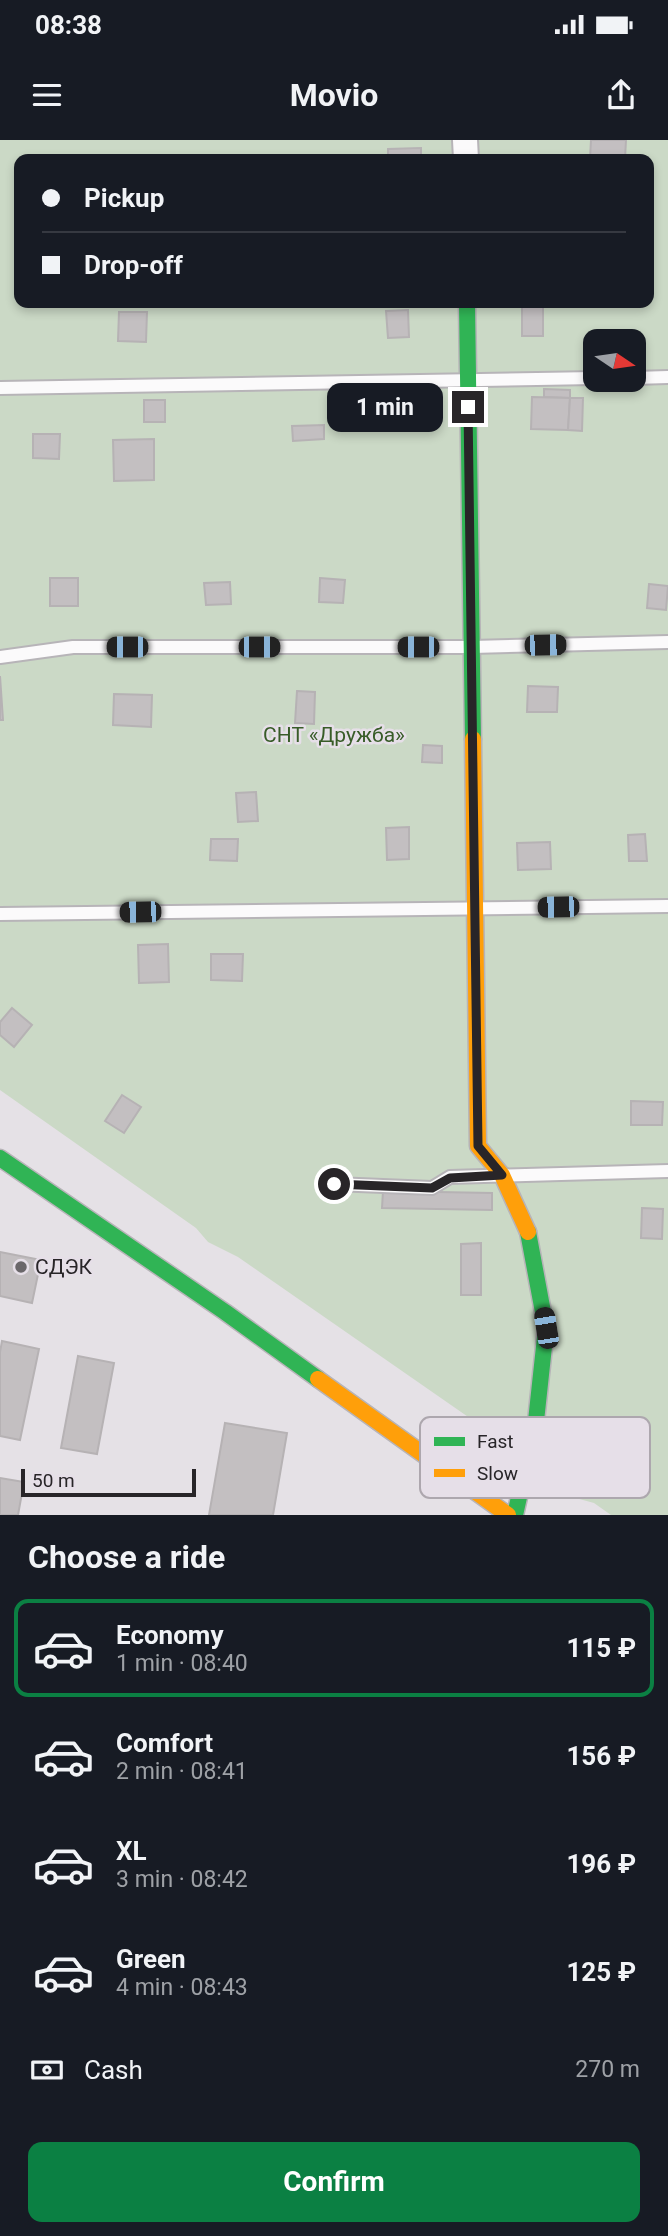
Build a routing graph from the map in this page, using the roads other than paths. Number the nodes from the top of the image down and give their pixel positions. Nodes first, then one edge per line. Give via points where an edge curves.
1 (467, 308) edge
2 (646, 377) edge
3 (668, 377) edge
4 (583, 378) edge
5 (468, 380) junction
6 (0, 388) edge
7 (668, 642) edge
8 (472, 647) junction
9 (0, 657) edge
10 (668, 906) edge
11 (475, 908) junction
12 (0, 914) edge
13 (0, 1158) edge
14 (668, 1171) edge
15 (502, 1175) junction
16 (334, 1184) dead end
17 (536, 1417) edge
18 (420, 1452) edge
19 (484, 1498) edge
20 (508, 1515) edge

1 - 5 street
2 - 3 lane
4 - 5 lane
5 - 6 lane
5 - 8 street
7 - 8 lane
8 - 9 lane via 73,647
8 - 11 street
10 - 11 lane
11 - 12 lane
11 - 15 street via 478,1146
13 - 18 street
14 - 15 lane
15 - 16 lane via 450,1178 432,1188
15 - 17 street via 531,1237 546,1328
19 - 20 street

